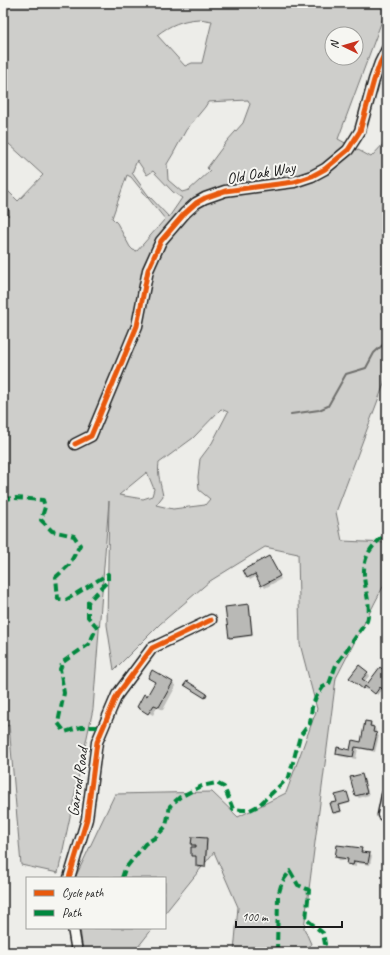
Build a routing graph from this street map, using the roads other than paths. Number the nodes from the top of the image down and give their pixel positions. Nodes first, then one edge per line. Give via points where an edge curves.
1 (387, 48) edge
2 (75, 444) dead end
3 (211, 620) dead end
4 (387, 795) edge
5 (384, 815) dead end
6 (69, 877) edge
7 (72, 929) edge
8 (78, 952) edge

1 - 2 street, Old Oak Way via 376,74 360,131 342,155 325,169 294,182 225,192 205,198 185,213 161,241 148,270 137,326 91,436
3 - 6 street, Garrod Road via 152,648 117,695 97,742 87,818
4 - 5 street
7 - 8 street

